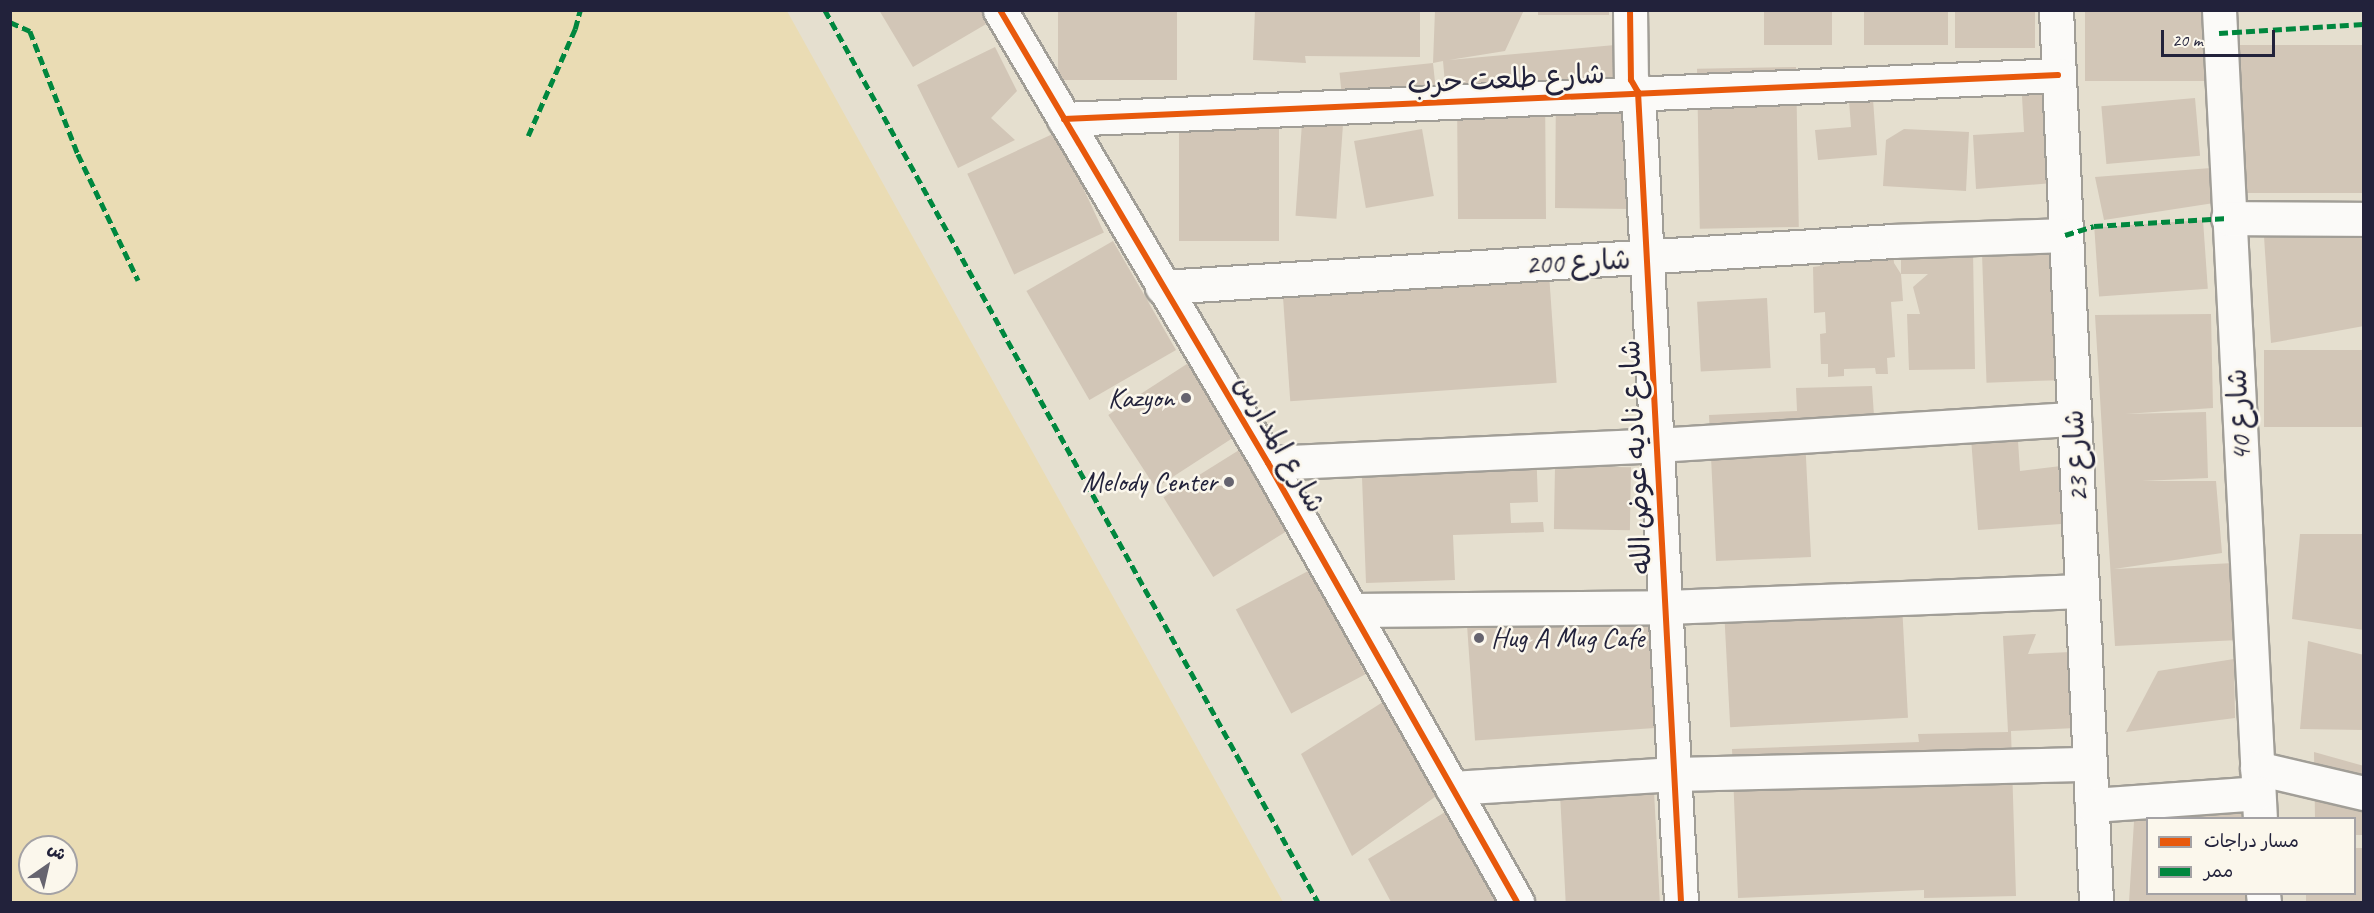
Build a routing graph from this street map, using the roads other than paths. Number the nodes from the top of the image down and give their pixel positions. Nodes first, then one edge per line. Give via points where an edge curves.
1 (1000, 10) edge
2 (1630, 10) edge
3 (2056, 10) edge
4 (2218, 10) edge
5 (2058, 75) junction
6 (1638, 92) junction
7 (1064, 119) junction
8 (2228, 218) junction
9 (2364, 219) edge
10 (2066, 235) junction
11 (1646, 258) junction
12 (1162, 287) junction
13 (2074, 419) junction
14 (1657, 445) junction
15 (1268, 463) junction
16 (2082, 591) junction
17 (1666, 607) junction
18 (1352, 610) junction
19 (2090, 764) junction
20 (1675, 774) junction
21 (1452, 788) junction
22 (2258, 793) edge
23 (2364, 794) edge
24 (2092, 805) junction
25 (1517, 903) edge
26 (1682, 903) edge
27 (2096, 903) edge

1 - 7 street, شارع المدارس
2 - 6 street, شارع ناديه عوض الله via 1630,80
3 - 5 street, شارع 23
4 - 8 street, شارع 40
5 - 6 street, شارع طلعت حرب
5 - 10 street, شارع 23
6 - 7 street, شارع طلعت حرب
6 - 11 street, شارع ناديه عوض الله
7 - 12 street, شارع المدارس
8 - 9 street
8 - 22 street, شارع 40
10 - 11 street, شارع 200 via 1893,241
10 - 13 street, شارع 23
11 - 12 street, شارع 200
11 - 14 street, شارع ناديه عوض الله
12 - 15 street, شارع المدارس
13 - 14 street
13 - 16 street, شارع 23
14 - 15 street
14 - 17 street, شارع ناديه عوض الله
15 - 18 street, شارع المدارس
16 - 17 street
16 - 19 street, شارع 23
17 - 18 street
17 - 20 street, شارع ناديه عوض الله
18 - 21 street, شارع المدارس
19 - 20 street
19 - 24 street, شارع 23
20 - 21 street
20 - 26 street, شارع ناديه عوض الله
21 - 25 street, شارع المدارس
22 - 23 street
22 - 24 street
24 - 27 street, شارع 23

